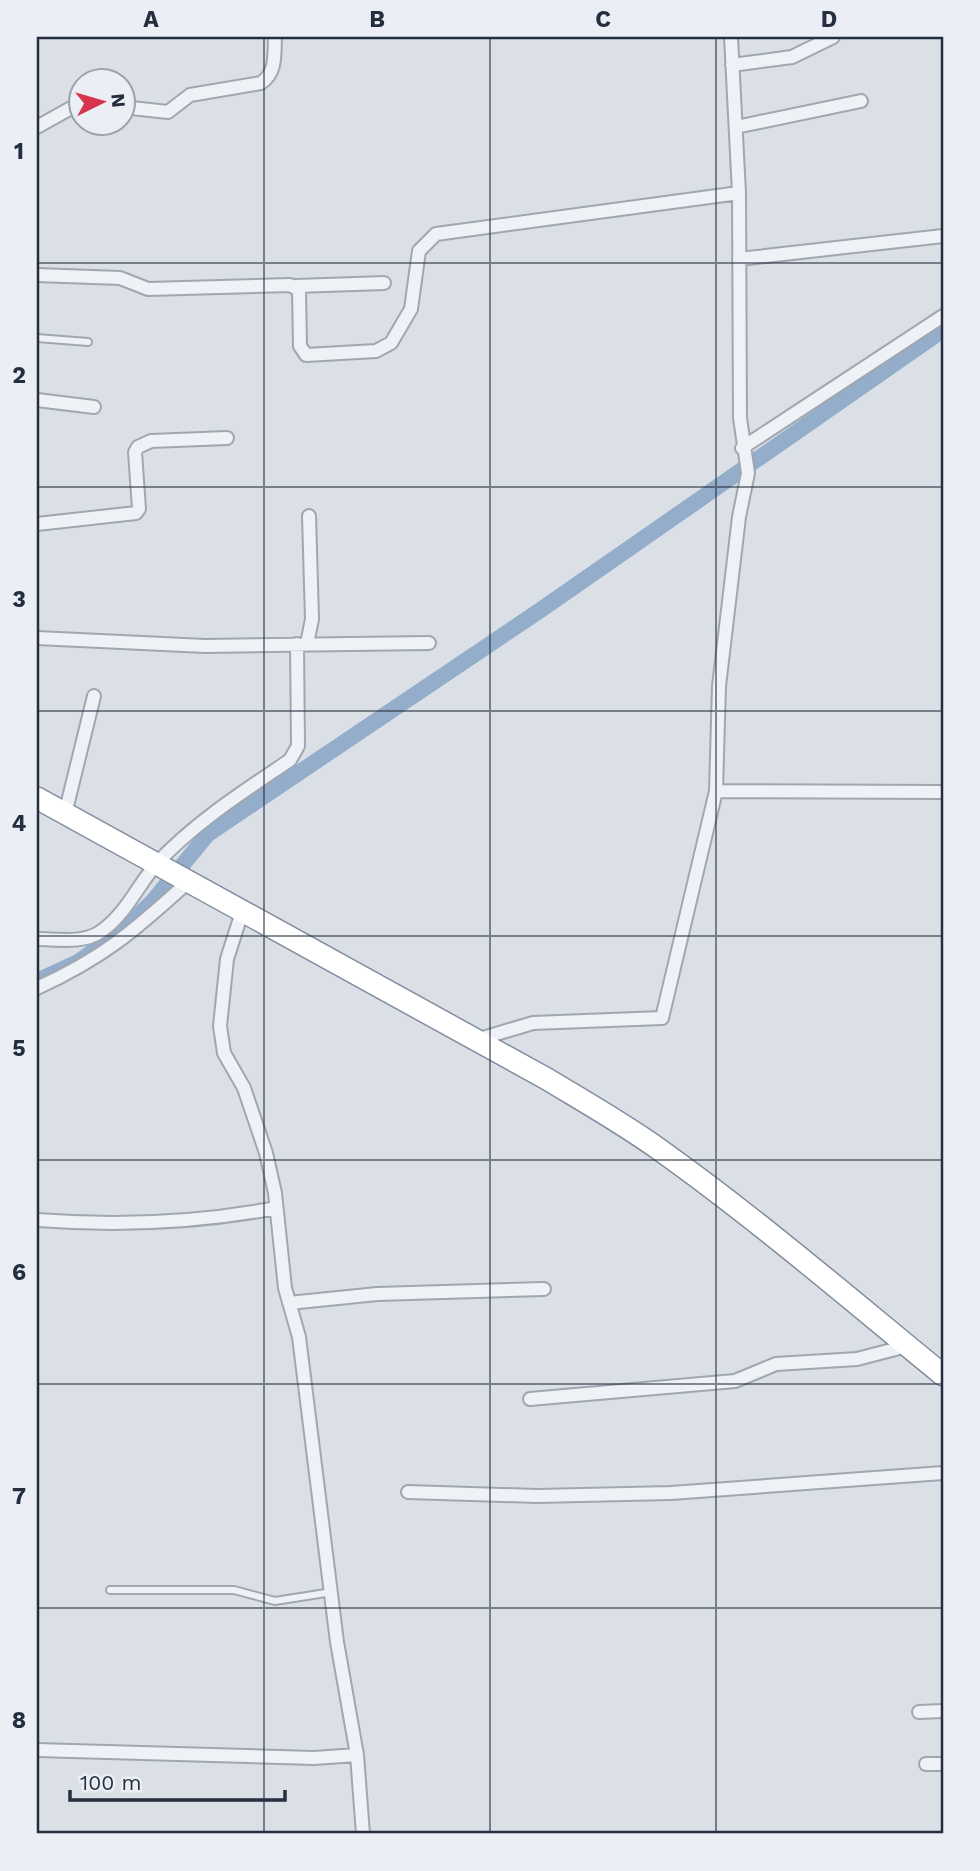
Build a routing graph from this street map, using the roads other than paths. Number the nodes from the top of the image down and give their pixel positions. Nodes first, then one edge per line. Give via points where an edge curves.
1 (275, 37) edge
2 (731, 37) edge
3 (833, 37) edge
4 (732, 65) junction
5 (861, 102) dead end
6 (136, 109) edge
7 (66, 111) edge
8 (37, 127) edge
9 (736, 127) junction
10 (739, 192) junction
11 (943, 236) edge
12 (739, 259) junction
13 (37, 275) edge
14 (384, 283) dead end
15 (296, 286) junction
16 (943, 316) edge
17 (37, 338) edge
18 (88, 342) dead end
19 (37, 400) edge
20 (94, 407) dead end
21 (227, 438) dead end
22 (743, 452) junction
23 (309, 516) dead end
24 (37, 524) edge
25 (37, 638) edge
26 (429, 643) dead end
27 (302, 644) junction
28 (94, 696) dead end
29 (716, 792) junction
30 (943, 792) edge
31 (37, 798) edge
32 (65, 814) junction
33 (170, 873) junction
34 (242, 912) junction
35 (37, 939) edge
36 (37, 988) edge
37 (476, 1040) junction
38 (276, 1208) junction
39 (37, 1220) edge
40 (544, 1289) dead end
41 (289, 1303) junction
42 (907, 1346) junction
43 (943, 1375) edge
44 (530, 1399) dead end
45 (943, 1473) edge
46 (408, 1492) dead end
47 (110, 1590) dead end
48 (332, 1592) junction
49 (919, 1712) dead end
50 (943, 1712) edge
51 (37, 1750) edge
52 (358, 1755) junction
53 (926, 1763) dead end
54 (943, 1764) edge
55 (363, 1834) edge

1 - 6 street via 273,70 261,83 190,95 168,112
2 - 4 street
3 - 4 street via 792,57
4 - 9 street
5 - 9 street
7 - 8 street
9 - 10 street
10 - 12 street
10 - 15 street via 436,234 419,251 414,296 405,323 391,344 376,351 306,355 300,346
11 - 12 street
12 - 22 street
13 - 15 street via 120,278 148,289
14 - 15 street
16 - 22 street
17 - 18 lane
19 - 20 street
21 - 24 street via 151,442 138,447 136,513
22 - 29 street via 748,473 719,686
23 - 27 street via 312,619
25 - 27 street via 205,646
26 - 27 street
27 - 33 street via 295,753 194,827
28 - 32 street
29 - 30 street
29 - 37 street via 662,1018 533,1023
31 - 32 highway
32 - 33 highway
33 - 34 highway
33 - 35 street via 131,901 101,932 79,939
33 - 36 street via 112,948
34 - 37 highway
34 - 38 street via 227,959 220,1026 224,1053 244,1088 260,1132
37 - 42 highway via 659,1149
38 - 39 street via 222,1218 158,1222
38 - 41 street
40 - 41 street via 377,1294
41 - 48 street via 299,1337
42 - 43 highway
42 - 44 street via 857,1359 776,1364 735,1381
45 - 46 street via 671,1493 524,1496
47 - 48 lane via 234,1590 275,1601
48 - 52 street
49 - 50 street
51 - 52 street via 238,1757
52 - 55 street
53 - 54 street

